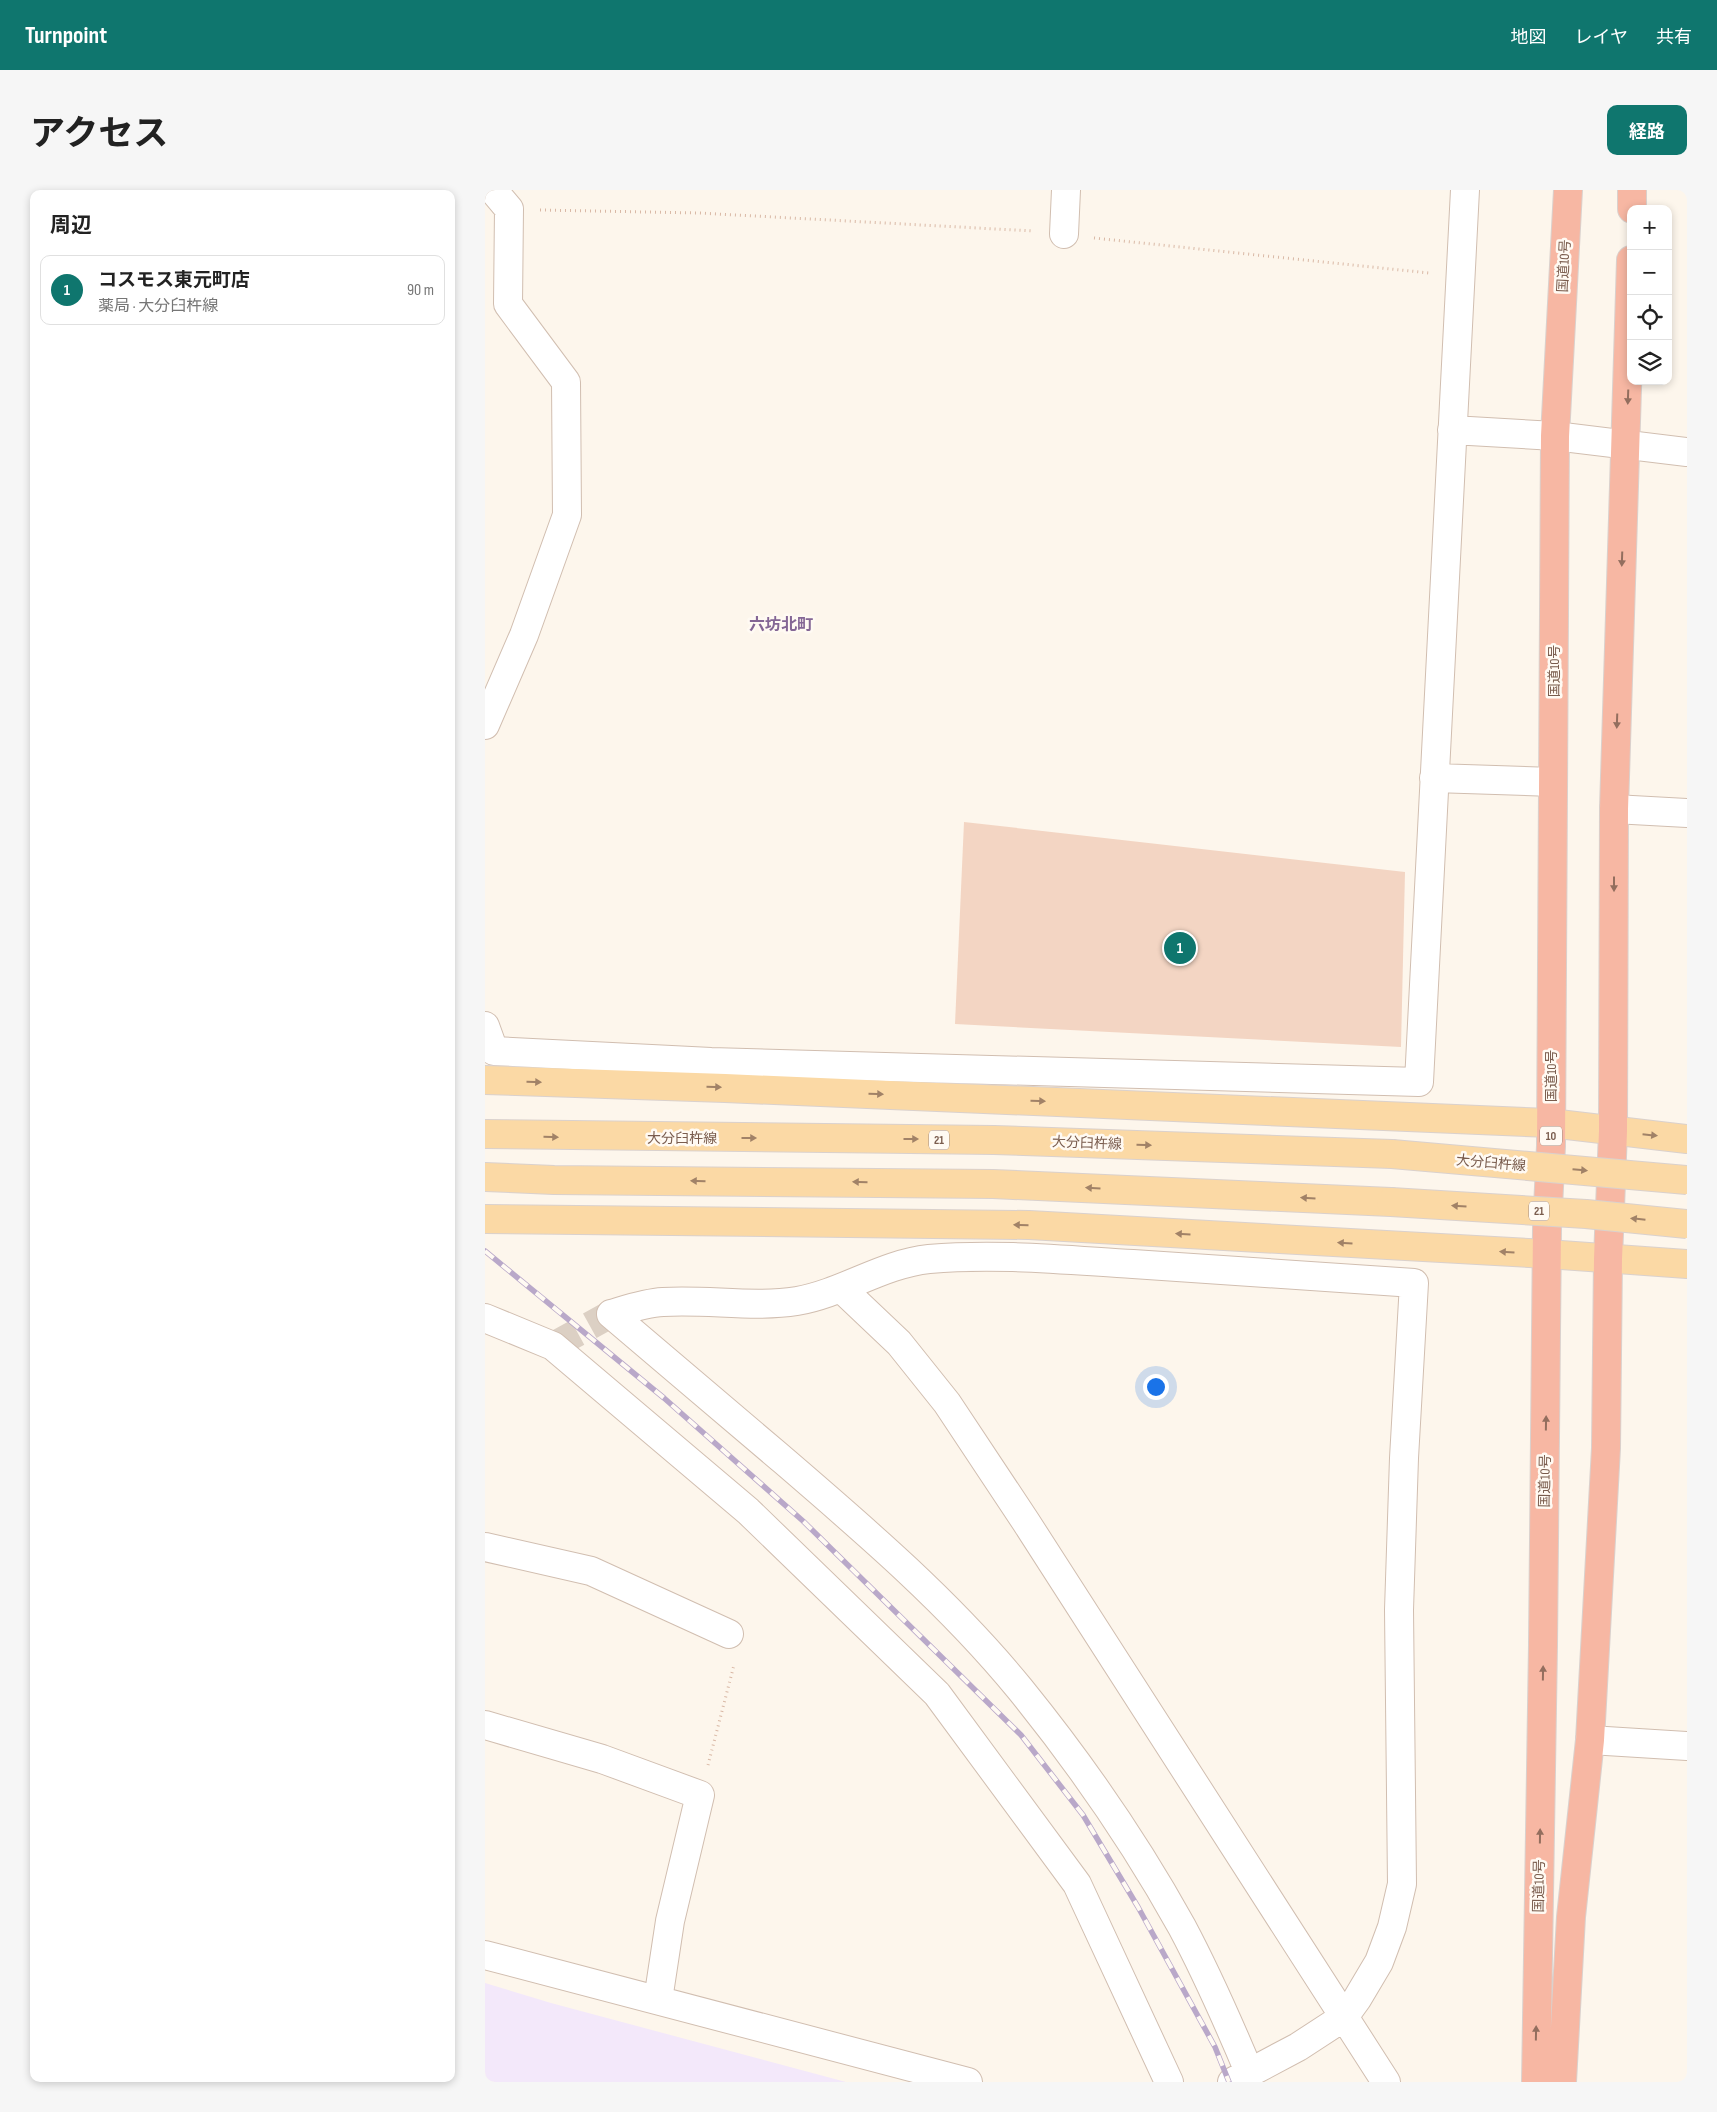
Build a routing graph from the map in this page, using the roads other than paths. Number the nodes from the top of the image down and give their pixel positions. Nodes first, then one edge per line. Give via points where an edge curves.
1 (1066, 190) edge
2 (1465, 190) edge
3 (1568, 190) edge
4 (1632, 190) edge
5 (501, 200) edge
6 (1632, 205) edge
7 (1064, 234) road end
8 (1630, 295) edge
9 (1452, 430) junction
10 (1555, 436) junction
11 (1626, 444) junction
12 (1687, 452) edge
13 (485, 725) edge
14 (1434, 778) junction
15 (1553, 782) junction
16 (1614, 809) junction
17 (1687, 813) edge
18 (485, 1026) edge
19 (688, 1073) junction
20 (485, 1080) edge
21 (1550, 1123) junction
22 (1613, 1131) junction
23 (485, 1134) edge
24 (1687, 1139) edge
25 (485, 1177) edge
26 (1687, 1180) edge
27 (485, 1219) edge
28 (1687, 1224) edge
29 (1547, 1254) junction
30 (1608, 1260) junction
31 (1687, 1264) edge
32 (841, 1288) junction
33 (485, 1318) edge
34 (485, 1547) edge
35 (729, 1634) road end
36 (485, 1725) edge
37 (1590, 1740) junction
38 (1687, 1746) edge
39 (485, 1955) edge
40 (658, 2000) junction
41 (1344, 2017) junction
42 (1241, 2078) edge
43 (968, 2082) edge
44 (1169, 2082) edge
45 (1386, 2082) edge
46 (1536, 2082) edge
47 (1562, 2082) edge

1 - 7 street
2 - 9 street
3 - 10 highway, 国道10号 / 10
4 - 6 highway
5 - 13 street via 508,304 566,382 567,514 524,634
8 -> 11 highway
9 - 10 street
9 - 14 street
10 - 11 street
10 - 15 highway, 国道10号 / 10
11 - 12 street
11 -> 16 highway
14 - 15 street
14 - 19 street via 1419,1082 711,1062
15 - 21 highway, 国道10号 / 10
16 - 17 street
16 -> 22 highway
18 - 19 street via 494,1051
20 -> 19 main road
19 -> 21 main road
21 - 22 main road
21 - 29 highway, 国道10号 / 10
22 -> 24 main road
22 - 30 highway
23 -> 26 main road, 大分臼杵線 / 21, bridge via 995,1140 1392,1154
28 -> 25 main road, 21, bridge via 1391,1202 993,1184
29 -> 27 main road via 1029,1225
29 - 30 main road
46 -> 29 highway, 国道10号 / 10
30 - 31 main road
30 - 37 highway via 1606,1448
32 - 41 street via 899,1343 947,1403
32 - 41 street via 884,1270 928,1260 993,1257 1414,1283 1399,1610 1402,1884 1392,1927 1379,1962
32 - 42 street via 798,1301 762,1304 662,1302 611,1314 900,1563 960,1622 1020,1689 1084,1773 1182,1927
33 - 44 street via 553,1346 748,1510 937,1694 1077,1884
34 - 35 street via 591,1571
36 - 40 street via 602,1759 699,1795 670,1921
37 - 38 street
37 - 47 highway via 1571,1917
39 - 40 street
40 - 43 street
41 - 42 street
41 - 45 street

